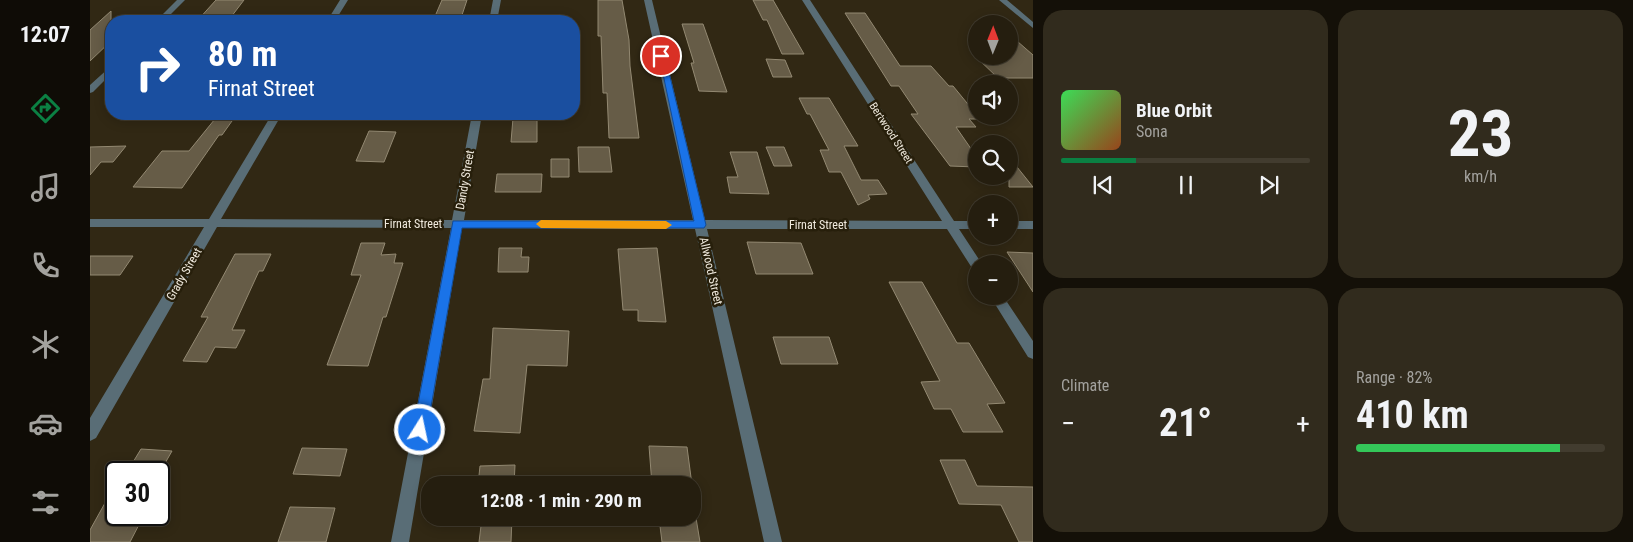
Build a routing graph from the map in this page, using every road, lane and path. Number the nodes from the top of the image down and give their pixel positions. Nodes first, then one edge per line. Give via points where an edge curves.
1 (181, 0) edge
2 (344, 0) edge
3 (497, 0) edge
4 (648, 0) edge
5 (806, 0) edge
6 (1003, 0) edge
7 (166, 15) edge
8 (335, 15) edge
9 (494, 15) edge
10 (1033, 26) edge
11 (105, 75) edge
12 (90, 90) edge
13 (274, 120) edge
14 (476, 120) edge
15 (90, 223) edge
16 (457, 224) junction
17 (213, 225) junction
18 (701, 225) junction
19 (950, 225) junction
20 (968, 225) edge
21 (1018, 225) edge
22 (1033, 225) edge
23 (970, 255) edge
24 (1002, 305) edge
25 (1033, 353) edge
26 (90, 433) edge
27 (400, 542) edge
28 (773, 542) edge

1 - 7 street
2 - 8 street
3 - 9 street
4 - 18 street, Allwood Street
5 - 19 street, Bertwood Street
6 - 10 street
11 - 12 street
13 - 17 street, Grady Street
14 - 16 street, Dandy Street
15 - 17 street, Firnat Street
16 - 17 street, Firnat Street
16 - 18 street, Firnat Street
16 - 27 street, Dandy Street
17 - 26 street, Grady Street
18 - 19 street, Firnat Street
18 - 28 street, Allwood Street
19 - 20 street, Firnat Street
19 - 23 street, Bertwood Street
21 - 22 street
24 - 25 street

